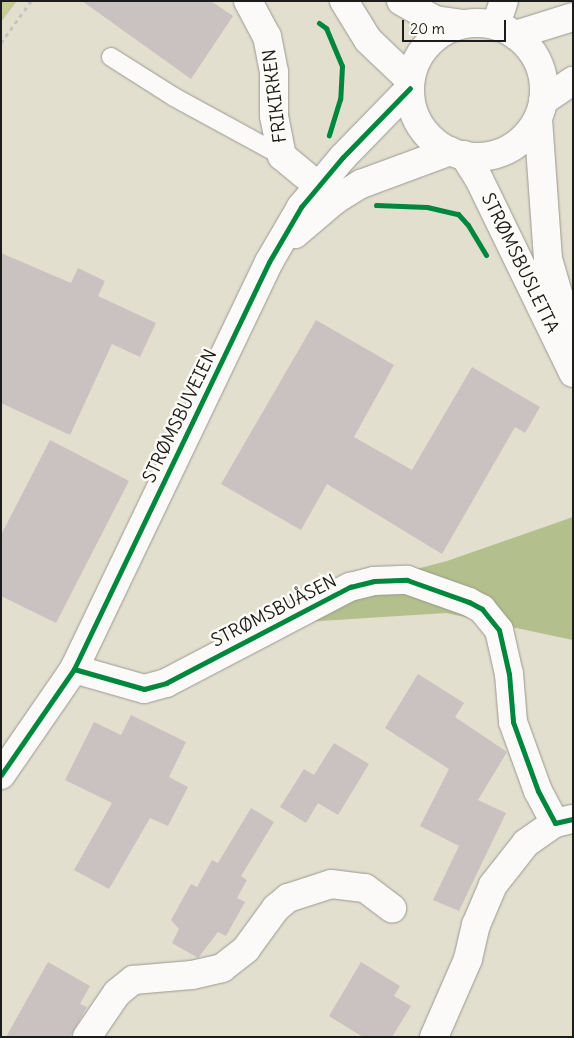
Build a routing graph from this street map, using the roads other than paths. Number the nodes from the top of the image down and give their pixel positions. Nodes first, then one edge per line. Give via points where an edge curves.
1 (248, 1) edge
2 (401, 1) edge
3 (343, 6) edge
4 (573, 17) edge
5 (505, 20) edge
6 (462, 24) junction
7 (111, 58) dead end
8 (573, 82) edge
9 (410, 84) junction
10 (540, 110) junction
11 (457, 153) junction
12 (282, 156) junction
13 (327, 193) junction
14 (573, 345) edge
15 (573, 373) edge
16 (74, 669) junction
17 (1, 775) edge
18 (564, 821) edge
19 (392, 908) dead end
20 (87, 1037) edge
21 (434, 1037) edge

1 - 12 street, FRIKIRKEN via 267,36 274,72 274,116
2 - 6 street via 435,20
3 - 9 street via 368,40
4 - 5 street
5 - 6 street
5 - 10 street via 539,64 544,82
6 - 9 street via 427,44 416,61
7 - 12 lane via 174,97
8 - 10 street
9 - 11 street via 413,108 421,126 434,141
9 - 13 street, STRØMSBUVEIEN
10 - 11 street via 525,137 507,150 486,156
10 - 14 street, STRØMSBUSLETTA via 548,258
11 - 13 street, STRØMSBUVEIEN
11 - 15 street, STRØMSBUSLETTA via 478,177
12 - 13 street, FRIKIRKEN
13 - 16 street, STRØMSBUVEIEN via 274,254
16 - 17 street, STRØMSBUVEIEN
16 - 18 street, STRØMSBUÅSEN via 144,689 166,683 350,587 374,581 407,580 482,609 499,630 509,674 513,722 538,791
18 - 21 street via 526,844 493,885 476,925 468,959
19 - 20 street via 365,888 331,884 288,898 276,908 246,949 222,968 192,975 133,980 117,993

